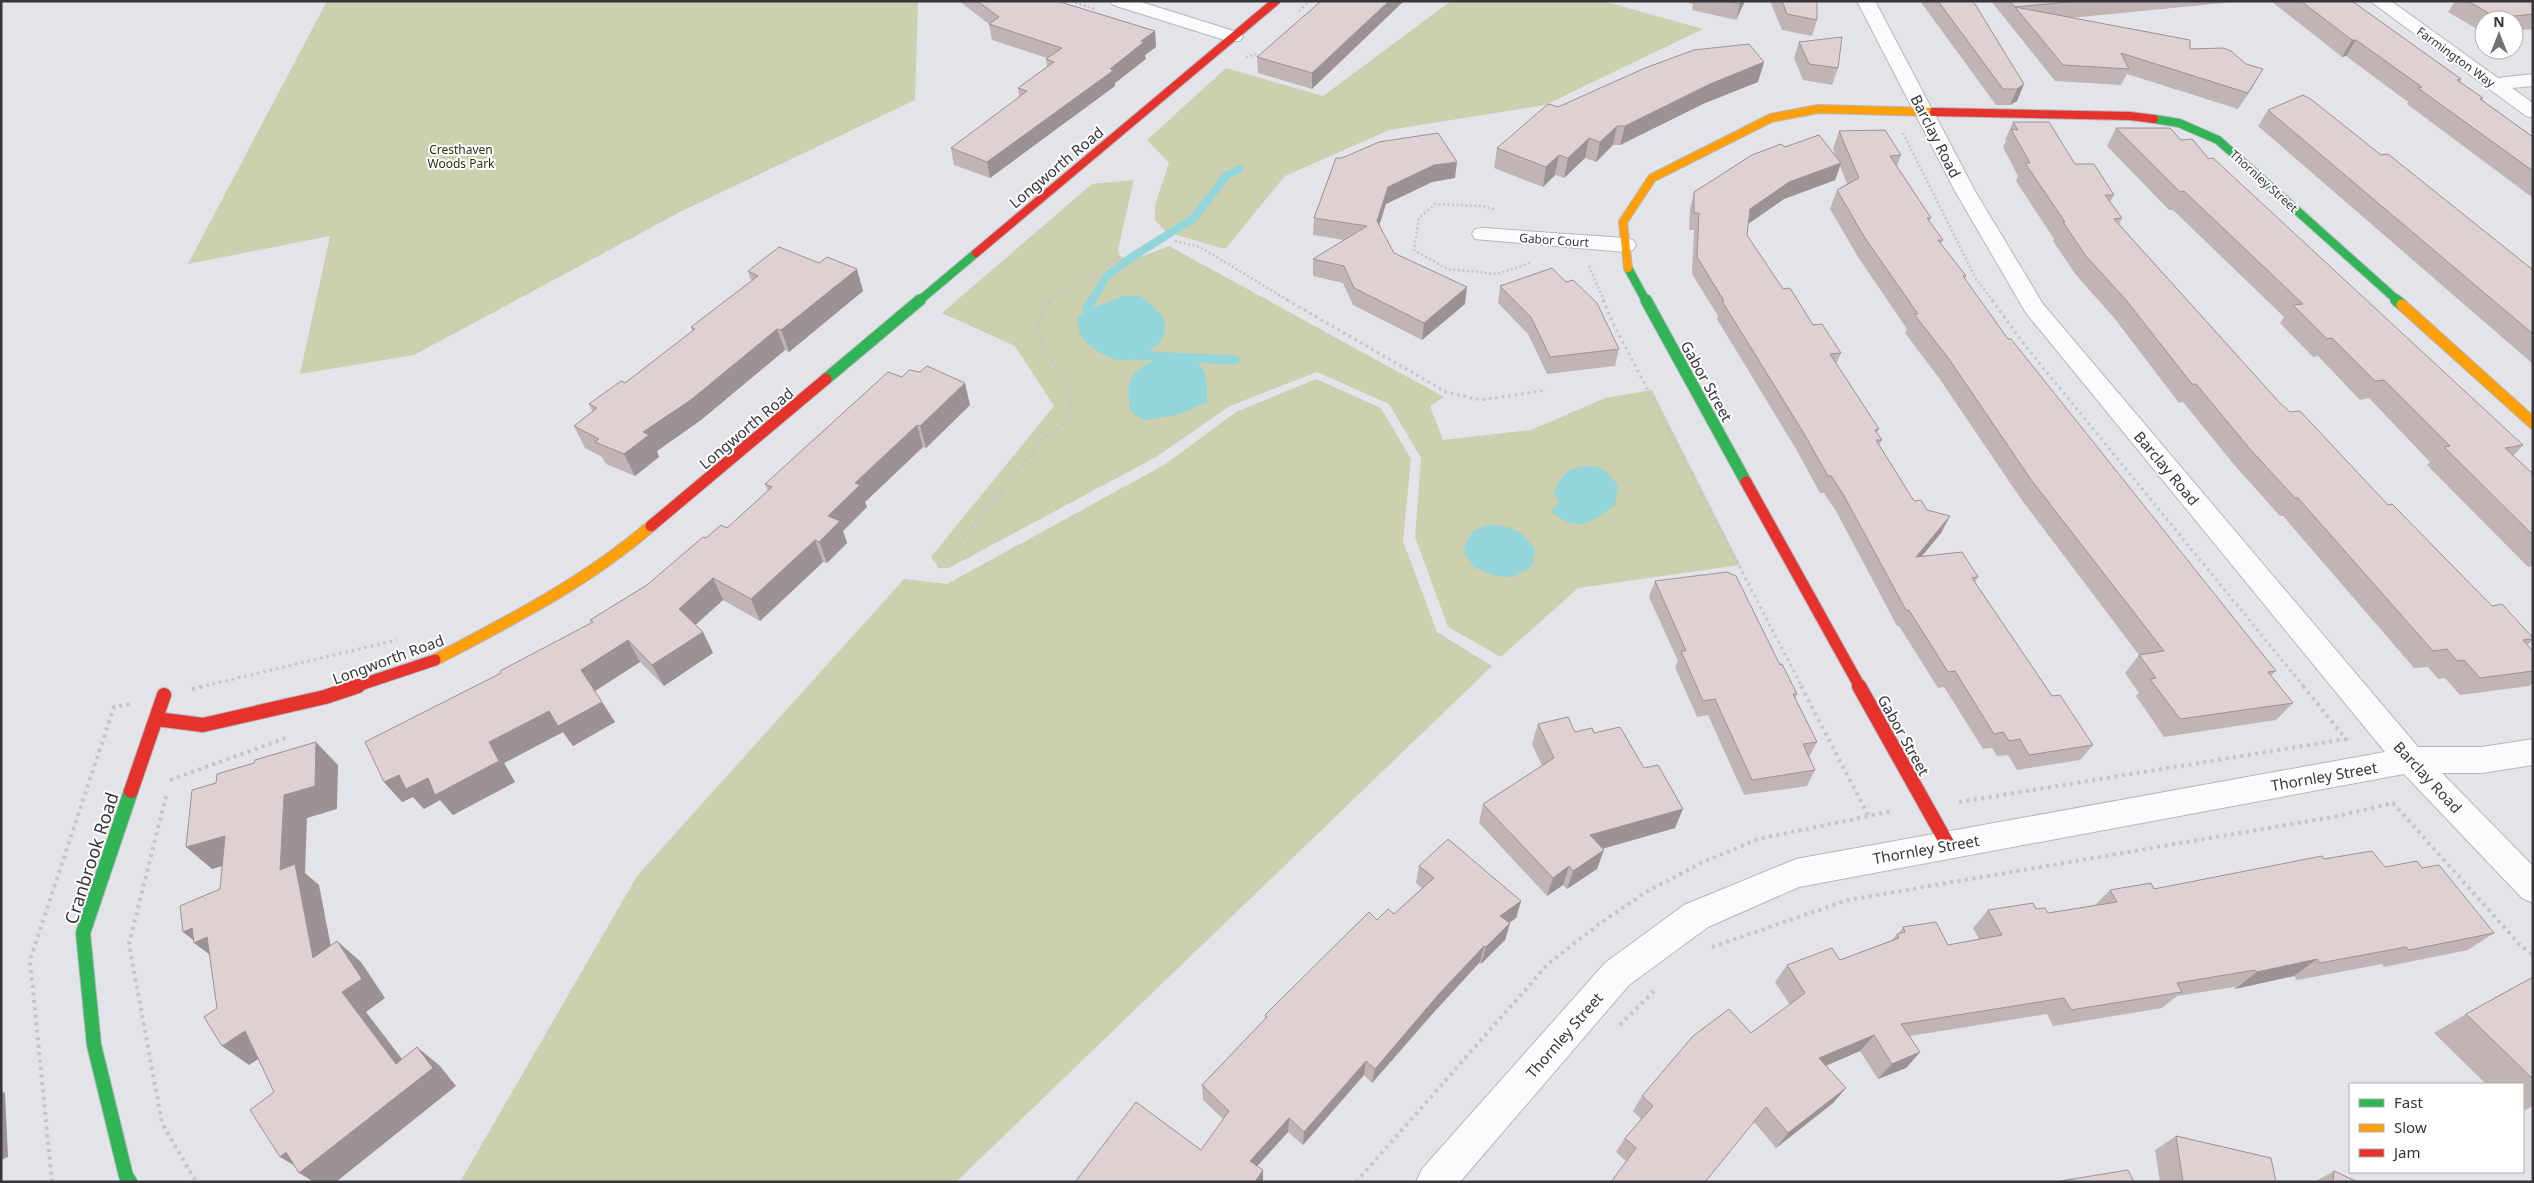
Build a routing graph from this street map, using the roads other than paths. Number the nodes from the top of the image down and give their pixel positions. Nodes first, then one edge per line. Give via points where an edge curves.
1 (1119, 1) edge
2 (1276, 1) edge
3 (1866, 1) edge
4 (2379, 1) edge
5 (1234, 37) junction
6 (2533, 80) edge
7 (2494, 84) junction
8 (1923, 110) junction
9 (2533, 112) edge
10 (1483, 234) dead end
11 (1625, 245) junction
12 (2533, 423) edge
13 (164, 696) dead end
14 (156, 718) junction
15 (2533, 752) edge
16 (2410, 760) junction
17 (1948, 845) junction
18 (2533, 888) edge
19 (125, 1180) edge
20 (1435, 1182) edge

1 - 5 street
2 - 5 street, Longworth Road
3 - 8 street, Barclay Road
4 - 7 street, Farmington Way
5 - 14 street, Longworth Road via 617,555 541,604 446,656 325,697 203,725
6 - 7 street
7 - 9 street, Farmington Way
8 - 11 street, Gabor Street via 1818,109 1771,118 1652,178 1623,222
8 - 12 street, Thornley Street via 2130,116 2179,123 2218,140
8 - 16 street, Barclay Road via 1965,192 2034,308
10 - 11 street, Gabor Court
11 - 17 street, Gabor Street via 1628,270
13 - 14 street, Cranbrook Road
14 - 19 street, Cranbrook Road via 83,933 94,1045
15 - 16 street, Thornley Street via 2482,760
16 - 17 street, Thornley Street
16 - 18 street, Barclay Road
17 - 20 street, Thornley Street via 1796,873 1696,916 1617,974

